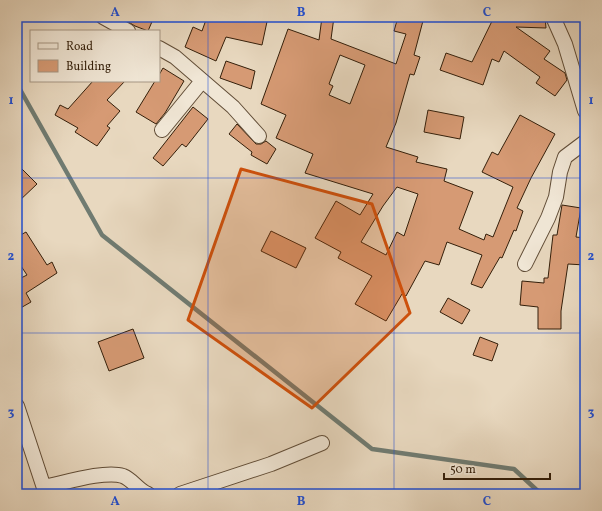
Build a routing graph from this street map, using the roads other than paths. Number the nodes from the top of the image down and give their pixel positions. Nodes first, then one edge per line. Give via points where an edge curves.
1 (103, 17) edge
2 (553, 17) edge
3 (126, 30) edge
4 (160, 49) edge
5 (202, 81) junction
6 (585, 112) edge
7 (162, 130) dead end
8 (260, 136) dead end
9 (585, 142) edge
10 (525, 264) dead end
11 (17, 406) edge
12 (322, 443) dead end
13 (45, 491) edge
14 (148, 494) edge
15 (180, 494) edge

1 - 3 street
2 - 6 street via 565,44
4 - 5 street via 175,57
5 - 7 street
5 - 8 street via 233,107
9 - 10 street via 565,157 556,197
11 - 13 street
12 - 15 street via 271,464
13 - 14 street via 91,477 111,474 128,479

